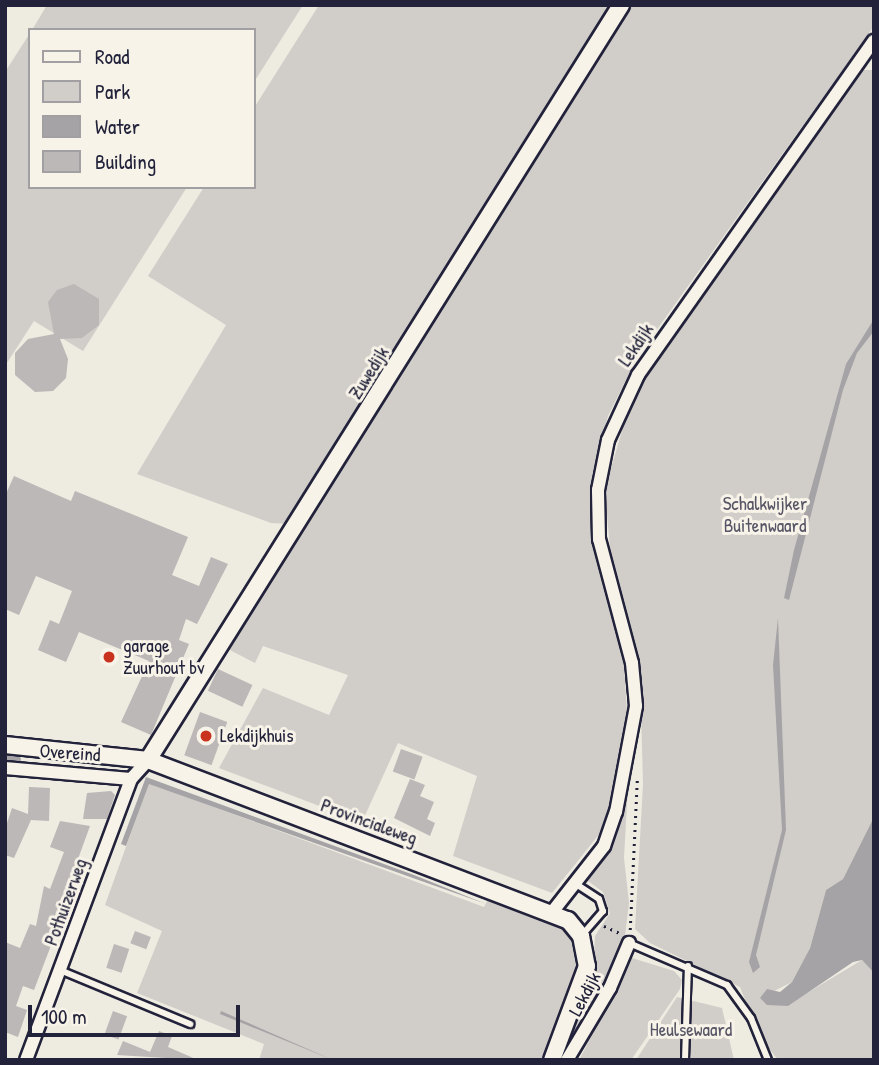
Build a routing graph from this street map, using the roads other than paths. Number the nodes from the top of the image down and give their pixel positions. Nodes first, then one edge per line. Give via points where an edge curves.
1 (621, 5) edge
2 (874, 41) edge
3 (5, 745) edge
4 (148, 760) junction
5 (5, 768) edge
6 (131, 779) junction
7 (576, 884) junction
8 (553, 911) junction
9 (581, 936) junction
10 (627, 938) joint
11 (688, 966) junction
12 (62, 971) junction
13 (190, 1024) dead end
14 (26, 1060) edge
15 (552, 1060) edge
16 (567, 1060) edge
17 (685, 1060) edge
18 (768, 1060) edge

1 - 4 street, Zuwedijk
2 - 7 street, Lekdijk via 638,375 608,440 598,490 599,539 632,663 636,706 617,812 604,846
3 - 4 street, Provincialeweg
4 - 6 street, Pothuizerweg
4 - 8 street, Provincialeweg
5 - 6 street, Overeind
6 - 12 street, Pothuizerweg
7 - 8 street, Lekdijk
7 - 9 lane via 599,899 603,911
8 - 9 street, Provincialeweg
9 - 15 street via 587,966 583,984
10 - 11 lane
10 - 16 street, Lekdijk via 610,989
11 - 17 lane
11 - 18 lane via 712,974 739,997
12 - 13 lane
12 - 14 street, Pothuizerweg

